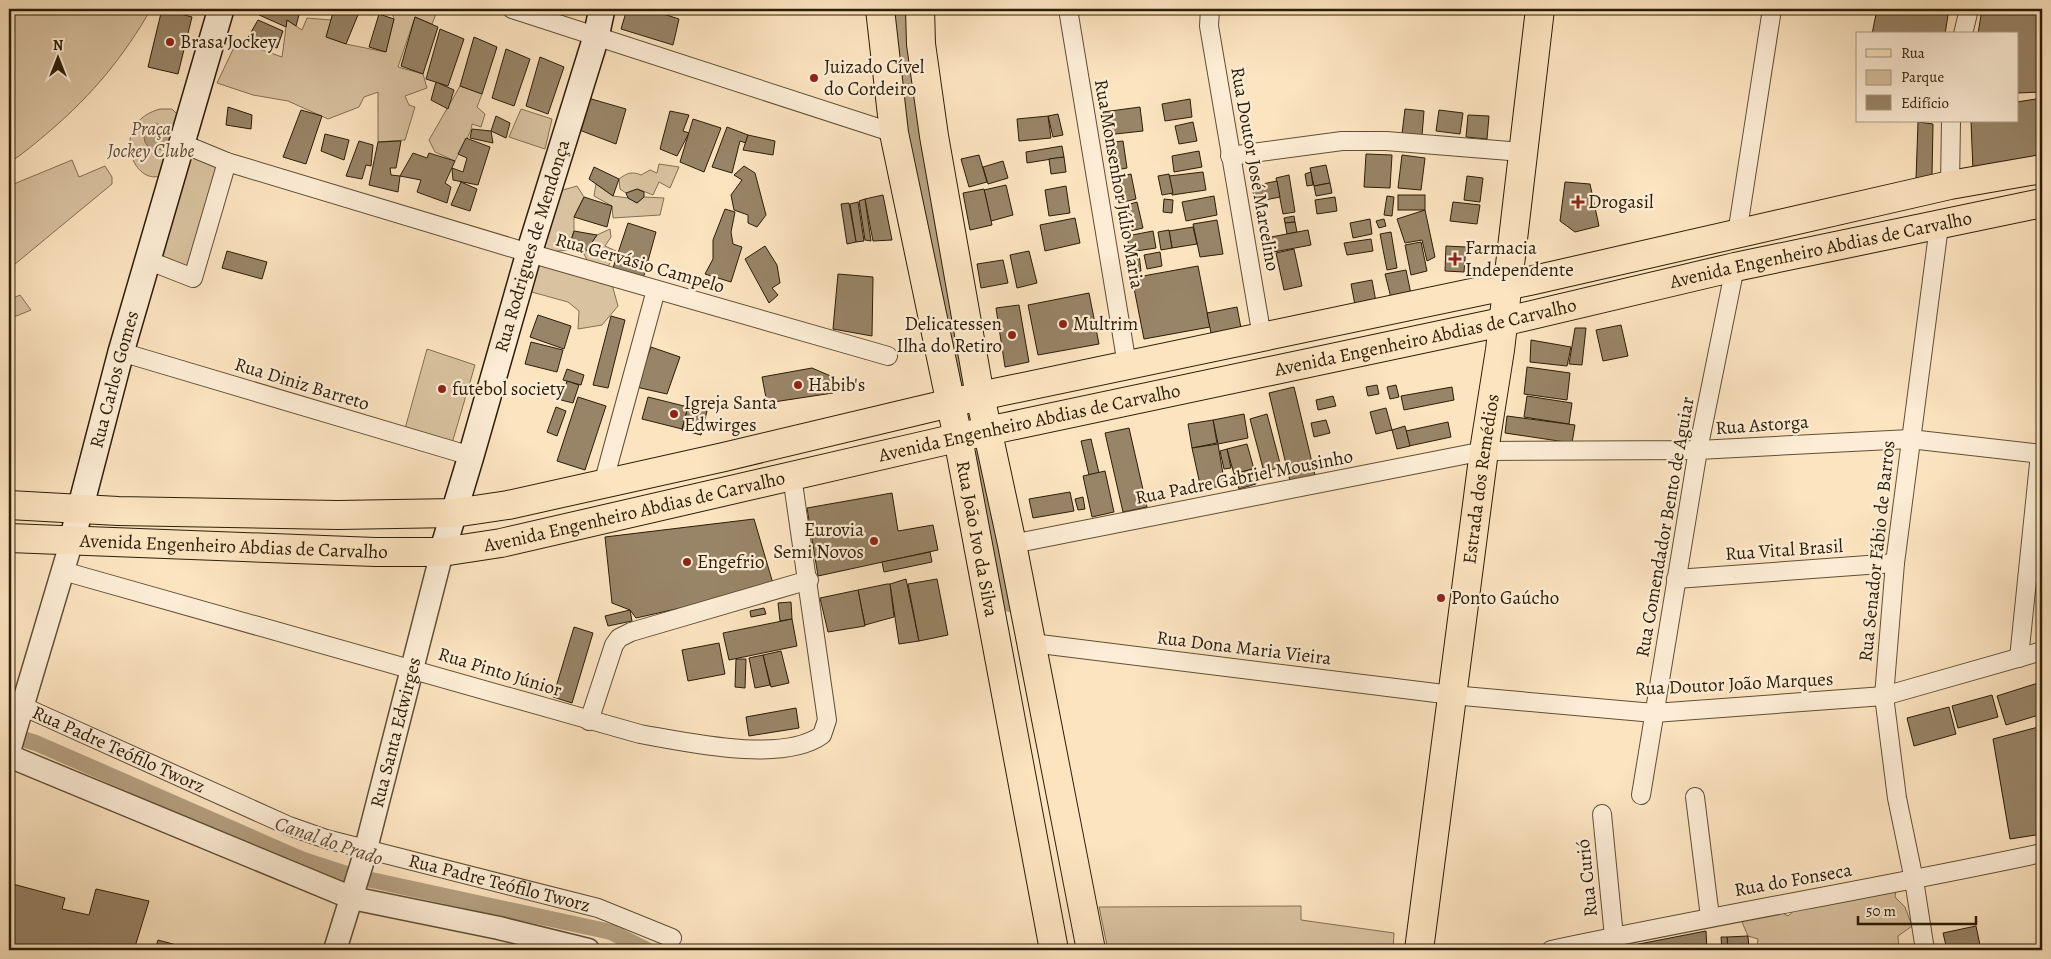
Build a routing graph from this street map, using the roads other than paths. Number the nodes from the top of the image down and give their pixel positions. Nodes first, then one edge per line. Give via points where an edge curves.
1 (221, 9) edge
2 (512, 9) edge
3 (602, 9) edge
4 (880, 9) edge
5 (920, 9) edge
6 (1068, 9) edge
7 (1210, 9) edge
8 (1535, 9) edge
9 (1772, 9) edge
10 (1969, 9) edge
11 (1963, 32) edge
12 (596, 37) junction
13 (1950, 122) edge
14 (894, 132) junction
15 (181, 143) junction
16 (1522, 152) junction
17 (1230, 156) junction
18 (228, 162) junction
19 (2042, 169) edge
20 (1950, 185) junction
21 (2042, 203) edge
22 (1938, 226) junction
23 (1737, 234) junction
24 (529, 253) junction
25 (147, 260) junction
26 (1735, 267) junction
27 (1506, 286) junction
28 (656, 290) junction
29 (1502, 322) junction
30 (1262, 337) junction
31 (121, 352) junction
32 (888, 356) dead end
33 (1128, 365) junction
34 (980, 396) junction
35 (950, 403) junction
36 (988, 431) junction
37 (958, 438) junction
38 (1910, 439) junction
39 (1698, 450) junction
40 (1484, 451) junction
41 (2041, 454) edge
42 (471, 456) junction
43 (792, 476) junction
44 (603, 484) junction
45 (9, 505) edge
46 (80, 508) junction
47 (454, 513) junction
48 (9, 538) edge
49 (72, 540) junction
50 (1012, 544) junction
51 (442, 552) junction
52 (1895, 563) junction
53 (63, 571) junction
54 (1676, 579) junction
55 (809, 580) junction
56 (1032, 643) junction
57 (2042, 651) edge
58 (2020, 658) junction
59 (411, 668) junction
60 (1452, 695) junction
61 (1884, 696) junction
62 (1654, 713) junction
63 (589, 721) junction
64 (13, 737) edge
65 (1641, 795) dead end
66 (1695, 797) dead end
67 (1602, 814) dead end
68 (2042, 853) edge
69 (364, 855) junction
70 (1914, 880) junction
71 (352, 896) junction
72 (1710, 916) junction
73 (1614, 937) junction
74 (672, 938) dead end
75 (335, 950) edge
76 (588, 950) edge
77 (1054, 950) edge
78 (1091, 950) edge
79 (1420, 950) edge
80 (1551, 950) edge
81 (1925, 950) edge

1 - 15 main road, Rua Carlos Gomes
2 - 12 street
3 - 12 main road, Rua Rodrigues de Mendonça
4 - 14 main road, Rua João Ivo da Silva
5 - 34 main road, Rua João Ivo da Silva via 921,44 934,136
6 - 33 street, Rua Monsenhor Júlio Maria
7 - 17 street, Rua Doutor José Marcelino
8 - 16 main road, Estrada dos Remédios
9 - 23 street
10 - 11 street
12 - 14 street
12 - 24 main road, Rua Rodrigues de Mendonça
13 - 20 street
14 - 35 main road, Rua João Ivo da Silva
15 - 18 street, Rua Gervásio Campelo
15 - 25 main road, Rua Carlos Gomes
16 - 17 street via 1342,140
16 - 27 main road, Estrada dos Remédios
17 - 30 street, Rua Doutor José Marcelino
18 - 24 street, Rua Gervásio Campelo
18 - 25 street via 193,278
19 - 20 main road, Avenida Engenheiro Abdias de Carvalho
20 - 23 main road, Avenida Engenheiro Abdias de Carvalho
21 - 22 main road, Avenida Engenheiro Abdias de Carvalho
22 - 26 main road, Avenida Engenheiro Abdias de Carvalho
22 - 38 street, Rua Senador Fábio de Barros
23 - 27 main road, Avenida Engenheiro Abdias de Carvalho
24 - 28 street, Rua Gervásio Campelo
24 - 42 main road, Rua Rodrigues de Mendonça
25 - 31 main road, Rua Carlos Gomes
26 - 29 main road, Avenida Engenheiro Abdias de Carvalho
26 - 39 street, Rua Comendador Bento de Aguiar
27 - 29 main road, Estrada dos Remédios
27 - 30 main road, Avenida Engenheiro Abdias de Carvalho
28 - 32 street, Rua Gervásio Campelo
28 - 44 street
29 - 36 main road, Avenida Engenheiro Abdias de Carvalho
29 - 40 main road, Estrada dos Remédios
30 - 33 main road, Avenida Engenheiro Abdias de Carvalho
31 - 42 street, Rua Diniz Barreto
31 - 46 main road, Rua Carlos Gomes
33 - 34 main road, Avenida Engenheiro Abdias de Carvalho
34 - 35 main road, Avenida Engenheiro Abdias de Carvalho
34 - 36 main road, Rua João Ivo da Silva
35 - 37 main road, Rua João Ivo da Silva
35 - 44 main road, Avenida Engenheiro Abdias de Carvalho
36 - 37 main road, Avenida Engenheiro Abdias de Carvalho
36 - 50 main road, Rua João Ivo da Silva
37 - 43 main road, Avenida Engenheiro Abdias de Carvalho
37 - 77 main road, Rua João Ivo da Silva
38 - 39 street, Rua Astorga
38 - 41 street, Rua Astorga
38 - 52 street, Rua Senador Fábio de Barros
39 - 40 street, Rua Astorga
39 - 54 street, Rua Comendador Bento de Aguiar
40 - 50 street, Rua Padre Gabriel Mousinho
40 - 60 main road, Estrada dos Remédios
41 - 58 street
42 - 47 main road, Rua Rodrigues de Mendonça
43 - 51 main road, Avenida Engenheiro Abdias de Carvalho via 501,543
43 - 55 street
44 - 47 main road, Avenida Engenheiro Abdias de Carvalho
45 - 46 main road, Avenida Engenheiro Abdias de Carvalho
46 - 47 main road, Avenida Engenheiro Abdias de Carvalho via 338,515
46 - 49 main road, Rua Carlos Gomes
47 - 51 main road, Rua Santa Edwirges
48 - 49 main road, Avenida Engenheiro Abdias de Carvalho
49 - 51 main road, Avenida Engenheiro Abdias de Carvalho
49 - 53 street, Rua Carlos Gomes
50 - 56 main road, Rua João Ivo da Silva
51 - 59 street, Rua Santa Edwirges
52 - 54 street, Rua Vital Brasil
52 - 61 street, Rua Senador Fábio de Barros
53 - 59 street, Rua Pinto Júnior
53 - 64 street, Rua Carlos Gomes
54 - 62 street, Rua Comendador Bento de Aguiar
55 - 63 street via 619,638 610,653
55 - 63 street, Rua Pinto Júnior via 827,720 822,735 805,745 743,749 640,734
56 - 60 street, Rua Dona Maria Vieira
56 - 78 main road, Rua João Ivo da Silva
57 - 58 street, Rua Doutor João Marques
58 - 61 street, Rua Doutor João Marques
59 - 63 street, Rua Pinto Júnior
59 - 69 street, Rua Santa Edwirges
60 - 62 street, Rua Doutor João Marques
60 - 79 main road, Estrada dos Remédios
61 - 62 street, Rua Doutor João Marques
61 - 70 street, Rua Senador Fábio de Barros via 1897,798
62 - 65 street, Rua Comendador Bento de Aguiar
64 - 69 street, Rua Padre Teófilo Tworz via 289,826
64 - 71 street
66 - 72 street
67 - 73 street, Rua Curió
68 - 70 street, Rua do Fonseca
69 - 71 street, Rua Santa Edwirges
69 - 74 street, Rua Padre Teófilo Tworz via 598,908
70 - 72 street, Rua do Fonseca
70 - 81 street, Rua Senador Fábio de Barros
71 - 75 street, Rua Santa Edwirges
71 - 76 street
72 - 73 street, Rua do Fonseca
73 - 80 street, Rua do Fonseca

